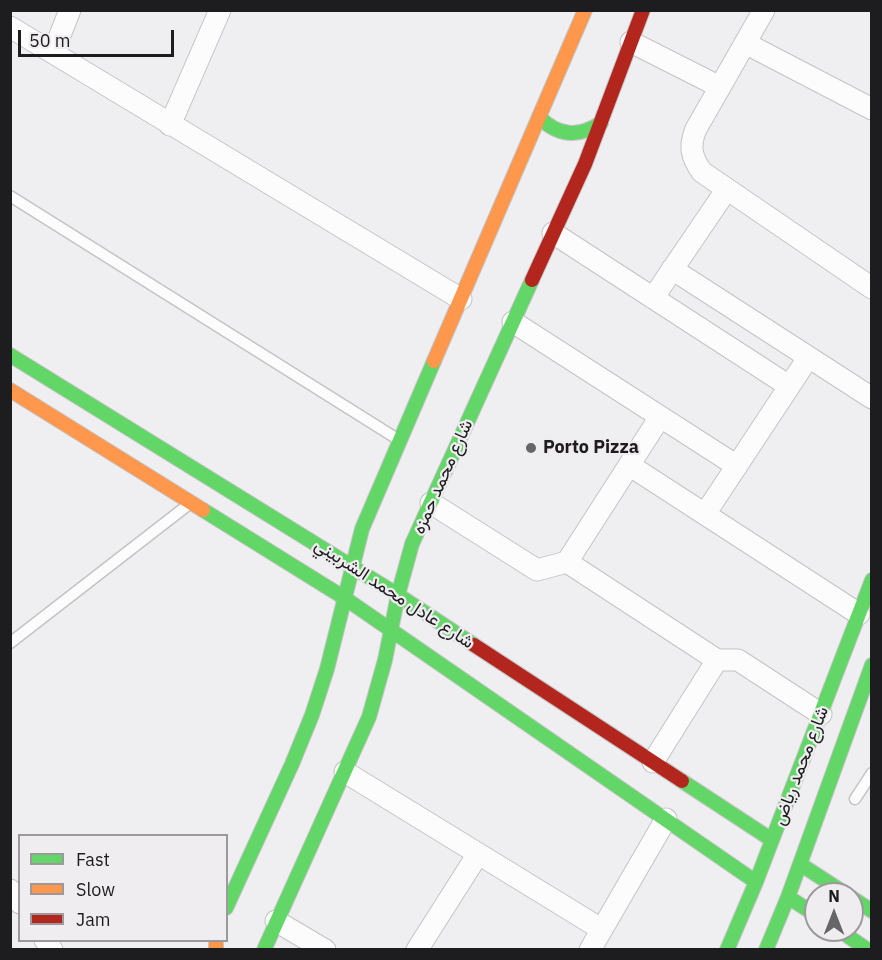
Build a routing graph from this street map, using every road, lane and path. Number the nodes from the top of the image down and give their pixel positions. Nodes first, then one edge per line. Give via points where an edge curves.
1 (70, 10) edge
2 (219, 10) edge
3 (585, 10) edge
4 (643, 10) edge
5 (764, 10) edge
6 (10, 27) edge
7 (631, 42) junction
8 (745, 43) junction
9 (53, 53) junction
10 (720, 87) junction
11 (872, 109) edge
12 (539, 117) junction
13 (601, 123) junction
14 (170, 125) junction
15 (727, 189) junction
16 (10, 196) edge
17 (553, 233) junction
18 (672, 269) junction
19 (872, 288) edge
20 (652, 298) junction
21 (461, 299) junction
22 (513, 322) junction
23 (10, 354) edge
24 (808, 357) junction
25 (789, 386) junction
26 (10, 390) edge
27 (872, 398) edge
28 (660, 417) junction
29 (400, 441) junction
30 (629, 465) junction
31 (737, 466) junction
32 (190, 503) junction
33 (431, 503) junction
34 (705, 514) junction
35 (567, 562) junction
36 (351, 566) junction
37 (872, 580) edge
38 (398, 595) junction
39 (343, 597) junction
40 (859, 614) junction
41 (391, 631) junction
42 (10, 643) edge
43 (717, 660) junction
44 (872, 664) edge
45 (821, 714) junction
46 (652, 762) junction
47 (345, 772) junction
48 (872, 773) edge
49 (855, 799) dead end
50 (666, 819) junction
51 (772, 840) junction
52 (478, 854) junction
53 (800, 864) junction
54 (756, 882) junction
55 (828, 882) edge
56 (788, 897) junction
57 (228, 904) edge
58 (804, 907) edge
59 (276, 921) junction
60 (601, 929) junction
61 (264, 950) edge
62 (325, 950) edge
63 (417, 950) edge
64 (590, 950) edge
65 (727, 950) edge
66 (766, 950) edge

1 - 9 street
2 - 14 street
3 - 12 street
4 - 7 street, شارع محمد حمزه
5 - 8 street
6 - 9 street
7 - 10 street
7 - 13 street, شارع محمد حمزه
8 - 10 street
8 - 11 street
9 - 14 street
10 - 15 street via 696,129 692,152 702,172
12 - 13 street via 547,126 569,135 592,130
12 - 21 street
13 - 17 street, شارع محمد حمزه
14 - 21 street
15 - 18 street
15 - 19 street
16 - 29 lane
17 - 20 street
17 - 22 street, شارع محمد حمزه
18 - 20 street
18 - 24 street
20 - 25 street
21 - 29 street
22 - 28 street
22 - 33 street, شارع محمد حمزه
23 - 36 street, شارع عادل محمد الشربيني
24 - 25 street
24 - 27 street
25 - 31 street
26 - 32 street, شارع عادل محمد الشربيني
28 - 30 street
28 - 31 street
29 - 36 street via 362,529
30 - 34 street
30 - 35 street
31 - 34 street
32 - 39 street, شارع عادل محمد الشربيني
32 - 42 lane
33 - 35 street via 537,570
33 - 38 street, شارع محمد حمزه via 412,544
34 - 40 street
35 - 43 street
36 - 38 street, شارع عادل محمد الشربيني
36 - 39 street
37 - 40 street, شارع محمد رياض
38 - 41 street, شارع محمد حمزه
38 - 46 street, شارع عادل محمد الشربيني
39 - 41 street, شارع عادل محمد الشربيني
39 - 57 street via 328,668 312,716
40 - 45 street, شارع محمد رياض
41 - 47 street, شارع محمد حمزه via 369,717
41 - 50 street, شارع عادل محمد الشربيني
43 - 45 street via 738,660
43 - 46 street
44 - 53 street, شارع محمد رياض
45 - 51 street, شارع محمد رياض
46 - 51 street, شارع عادل محمد الشربيني
47 - 52 street
47 - 59 street, شارع محمد حمزه
48 - 49 lane
50 - 54 street, شارع عادل محمد الشربيني
50 - 60 street
51 - 54 street, شارع محمد رياض
52 - 60 street
52 - 63 street
53 - 55 street
53 - 56 street, شارع محمد رياض
54 - 65 street, شارع محمد رياض
56 - 58 street
56 - 66 street, شارع محمد رياض
59 - 61 street, شارع محمد حمزه
59 - 62 street
60 - 64 street

